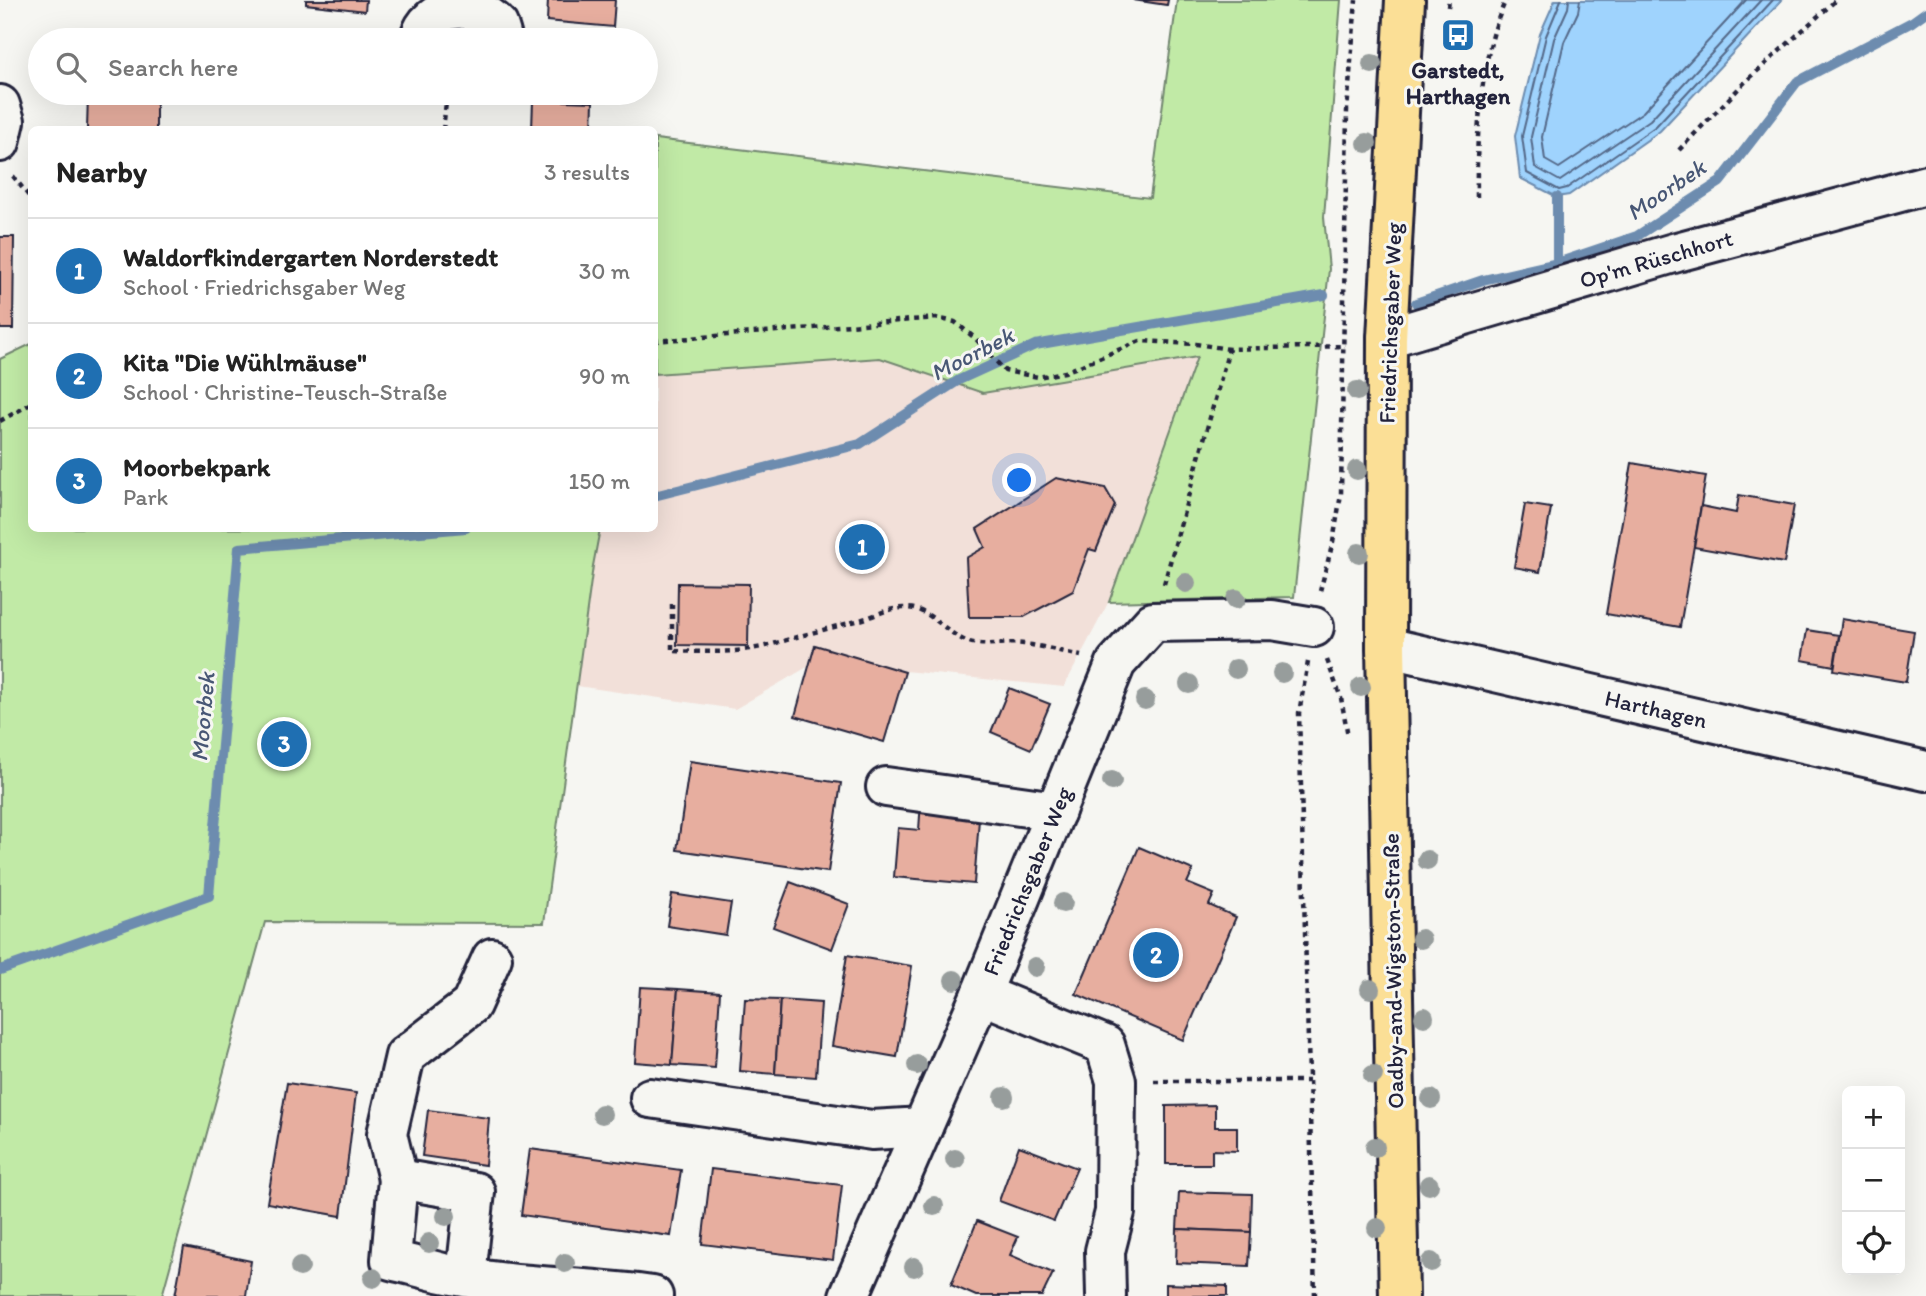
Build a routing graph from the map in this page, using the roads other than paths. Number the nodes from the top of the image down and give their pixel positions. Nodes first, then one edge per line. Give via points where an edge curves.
1 (1405, 0) edge
2 (430, 17) edge
3 (499, 28) edge
4 (0, 105) edge
5 (4, 156) edge
6 (1926, 185) edge
7 (1387, 338) junction
8 (1314, 627) road end
9 (1386, 647) junction
10 (1926, 771) edge
11 (886, 787) dead end
12 (1056, 811) junction
13 (492, 958) dead end
14 (981, 994) junction
15 (650, 1098) dead end
16 (923, 1127) junction
17 (398, 1179) junction
18 (466, 1276) junction
19 (653, 1296) edge
20 (849, 1296) edge
21 (1106, 1296) edge
22 (1399, 1296) edge

1 - 7 main road, Friedrichsgaber Weg
2 - 3 street via 444,7 464,4 484,10
4 - 5 street via 5,121
6 - 7 street, Op'm Rüschhort via 1677,252
7 - 9 main road, Friedrichsgaber Weg
8 - 12 street, Friedrichsgaber Weg via 1272,620 1153,622 1116,663
9 - 10 street, Harthagen
9 - 22 main road, Oadby-and-Wigston-Straße
11 - 12 street
12 - 14 street, Friedrichsgaber Weg
13 - 17 street via 471,1005 405,1056 387,1134
14 - 16 street, Friedrichsgaber Weg
14 - 21 street via 1105,1045 1116,1081 1115,1212 1105,1251
15 - 16 street via 872,1130
16 - 20 street, Friedrichsgaber Weg
17 - 18 street via 391,1260
17 - 18 street via 475,1192
18 - 19 street

